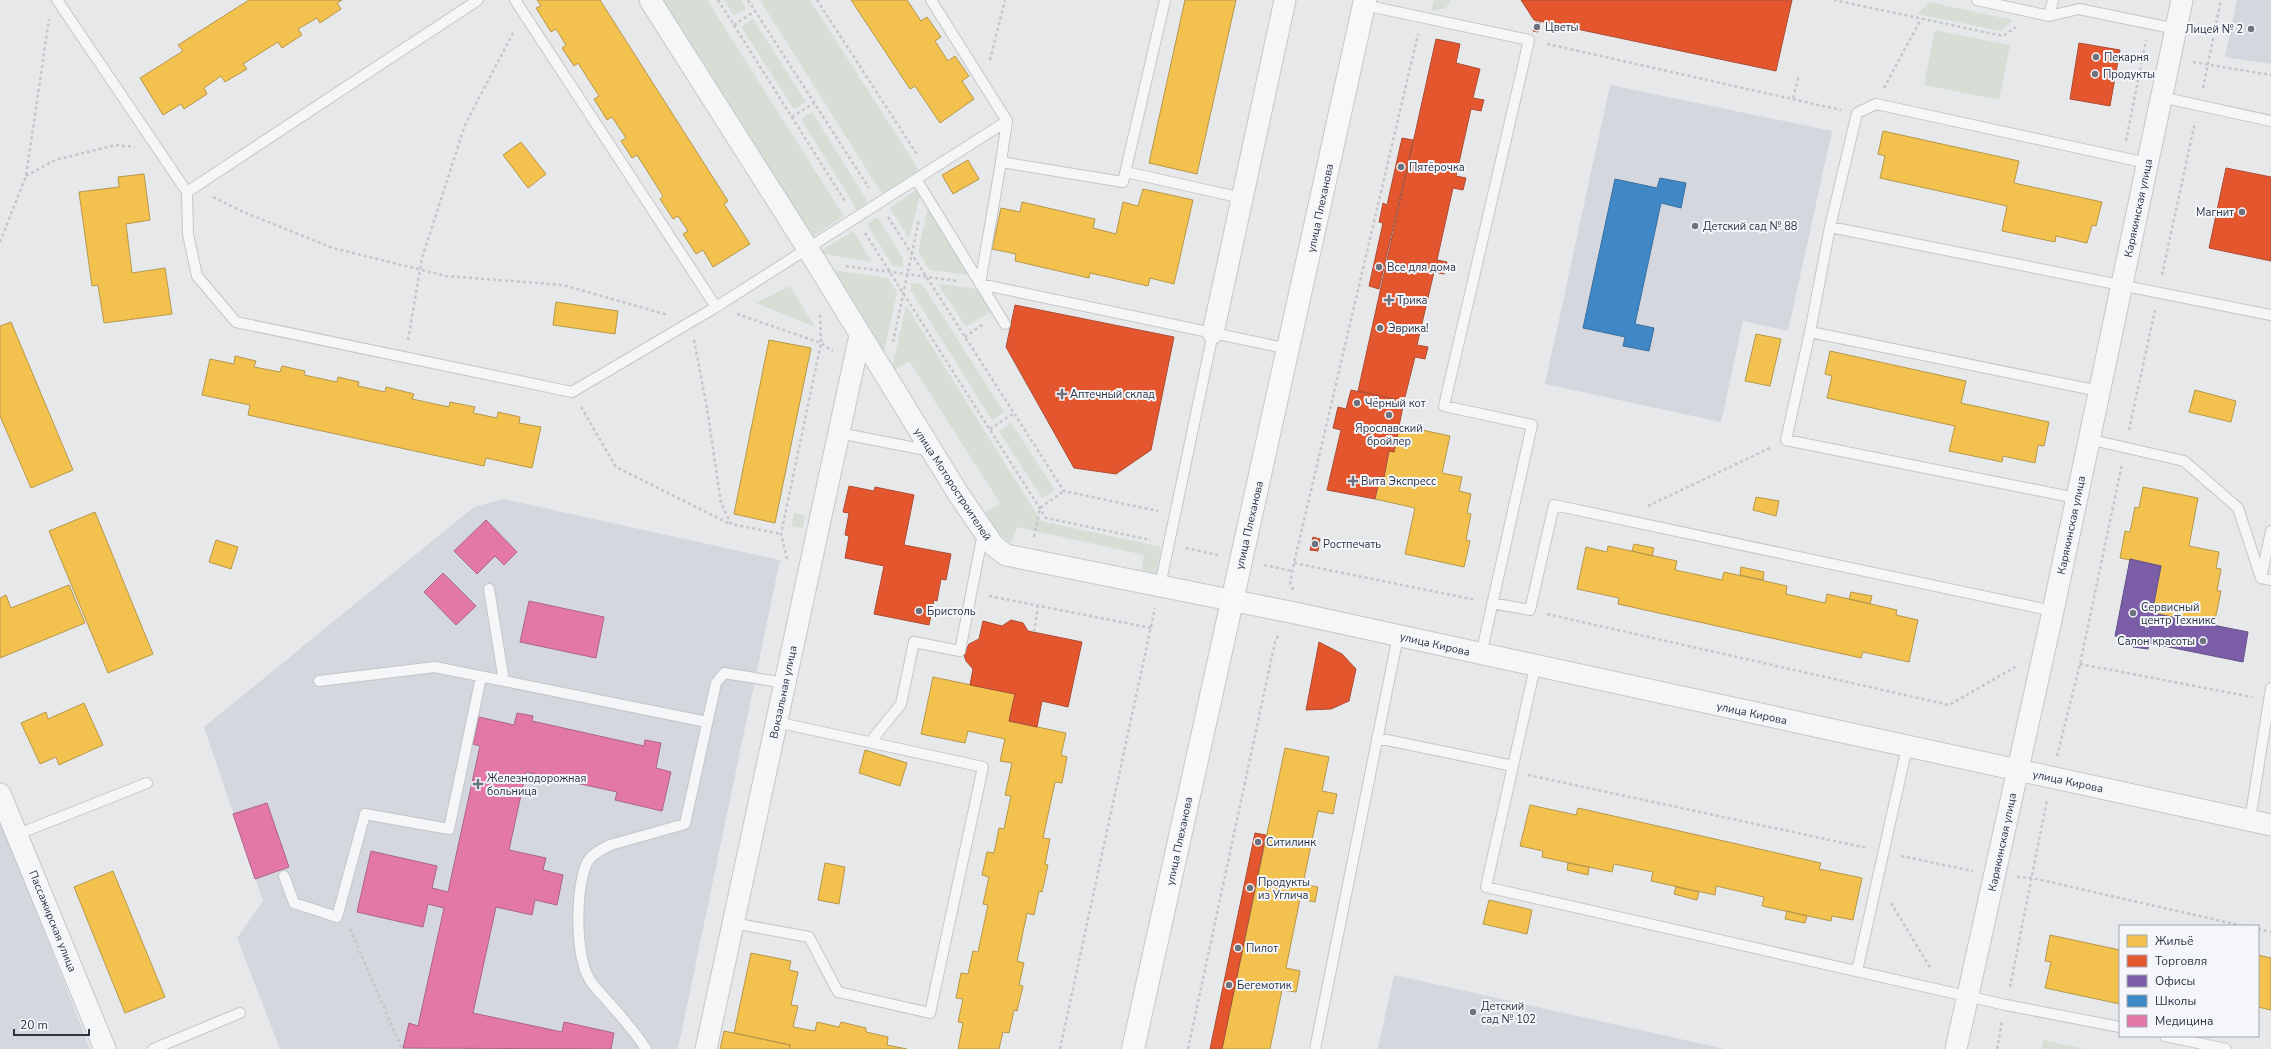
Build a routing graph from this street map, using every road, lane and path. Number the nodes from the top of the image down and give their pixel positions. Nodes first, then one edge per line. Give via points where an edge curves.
1 (56, 0) edge
2 (478, 0) edge
3 (515, 0) edge
4 (650, 0) edge
5 (718, 0) edge
6 (748, 0) edge
7 (817, 0) edge
8 (931, 0) edge
9 (1005, 0) edge
10 (1165, 0) edge
11 (1285, 0) edge
12 (1977, 0) edge
13 (2053, 0) edge
14 (2182, 0) edge
15 (2221, 0) edge
16 (1364, 2) edge
17 (756, 11) junction
18 (523, 12) junction
19 (49, 15) dead end
20 (1422, 16) junction
21 (2050, 16) junction
22 (1921, 18) dead end
23 (734, 25) junction
24 (2176, 29) junction
25 (1529, 40) junction
26 (2144, 52) dead end
27 (2170, 57) junction
28 (2208, 65) junction
29 (1799, 75) dead end
30 (2271, 75) edge
31 (984, 83) junction
32 (1793, 98) junction
33 (2161, 98) junction
34 (814, 103) junction
35 (1876, 104) junction
36 (2199, 106) junction
37 (1857, 114) junction
38 (792, 117) junction
39 (1007, 121) junction
40 (2271, 121) edge
41 (159, 151) junction
42 (1001, 162) junction
43 (2147, 163) junction
44 (928, 171) junction
45 (1126, 172) junction
46 (26, 176) junction
47 (916, 179) junction
48 (191, 190) junction
49 (925, 194) junction
50 (1242, 198) junction
51 (879, 203) junction
52 (856, 218) junction
53 (1830, 227) junction
54 (0, 242) edge
55 (911, 253) junction
56 (811, 255) junction
57 (420, 269) junction
58 (890, 272) junction
59 (907, 275) junction
60 (926, 277) junction
61 (980, 284) junction
62 (2121, 285) junction
63 (903, 292) junction
64 (2159, 293) junction
65 (716, 307) junction
66 (820, 313) dead end
67 (999, 314) junction
68 (2271, 315) edge
69 (691, 322) junction
70 (1005, 324) dead end
71 (1810, 332) junction
72 (1213, 333) junction
73 (860, 335) junction
74 (965, 336) junction
75 (1288, 349) junction
76 (405, 357) junction
77 (885, 375) junction
78 (2099, 391) junction
79 (572, 392) junction
80 (1014, 413) junction
81 (990, 429) junction
82 (839, 433) junction
83 (2088, 439) junction
84 (1786, 440) junction
85 (2126, 448) junction
86 (931, 451) junction
87 (1064, 491) junction
88 (2076, 498) junction
89 (1040, 508) junction
90 (1174, 514) junction
91 (1620, 519) junction
92 (731, 524) junction
93 (2271, 531) edge
94 (983, 533) junction
95 (781, 534) dead end
96 (1168, 544) junction
97 (1029, 560) junction
98 (1294, 563) junction
99 (2266, 579) edge
100 (1160, 586) junction
101 (489, 590) dead end
102 (972, 593) junction
103 (1232, 600) junction
104 (1492, 603) junction
105 (1038, 606) junction
106 (1530, 610) junction
107 (2052, 611) junction
108 (1295, 613) junction
109 (1151, 628) junction
110 (1034, 632) dead end
111 (1398, 636) junction
112 (1481, 654) junction
113 (2080, 664) junction
114 (2018, 665) dead end
115 (1535, 667) junction
116 (481, 677) junction
117 (319, 681) dead end
118 (504, 681) junction
119 (785, 683) junction
120 (2271, 688) edge
121 (2268, 700) junction
122 (707, 722) junction
123 (776, 722) junction
124 (1377, 738) junction
125 (871, 741) junction
126 (1907, 747) junction
127 (1513, 766) junction
128 (2018, 770) junction
129 (2052, 777) junction
130 (147, 783) dead end
131 (0, 794) edge
132 (2250, 820) junction
133 (2271, 825) edge
134 (18, 834) junction
135 (284, 876) dead end
136 (1877, 881) junction
137 (340, 906) junction
138 (733, 923) junction
139 (2259, 930) edge
140 (2271, 932) edge
141 (1857, 971) junction
142 (1945, 990) junction
143 (1968, 996) junction
144 (2006, 1005) junction
145 (240, 1013) dead end
146 (2119, 1027) edge
147 (2170, 1037) edge
148 (105, 1049) edge
149 (154, 1049) edge
150 (402, 1049) edge
151 (646, 1049) edge
152 (706, 1049) edge
153 (1060, 1049) edge
154 (1133, 1049) edge
155 (1188, 1049) edge
156 (1315, 1049) edge
157 (1956, 1049) edge
158 (1996, 1049) edge
159 (2226, 1049) edge

1 - 41 lane
2 - 48 lane
3 - 18 lane
4 - 56 street, улица Моторостроителей
5 - 23 path
6 - 17 path
7 - 44 path
8 - 31 lane
9 - 31 path
10 - 45 lane
11 - 50 street
12 - 21 lane
13 - 21 lane
14 - 24 street, Карякинская улица
15 - 28 path
16 - 20 lane
16 - 75 main road, улица Плеханова
17 - 23 path
17 - 34 path
18 - 57 path via 465,125
18 - 65 lane
19 - 46 path
20 - 25 lane
20 - 98 path
21 - 24 lane via 2079,9
22 - 35 path
23 - 38 path
24 - 27 street, Карякинская улица
25 - 32 path
25 - 104 lane via 1444,406 1532,425
26 - 27 path
27 - 28 path
27 - 33 street, Карякинская улица
28 - 30 path
28 - 36 path
29 - 32 path
31 - 39 lane
32 - 37 path
33 - 36 lane
33 - 43 street, Карякинская улица
34 - 38 path
34 - 51 path
35 - 37 lane
35 - 43 lane
36 - 40 lane
36 - 64 path
37 - 53 lane
38 - 52 path
39 - 42 lane
39 - 44 lane
41 - 46 path via 116,145 55,160
41 - 48 lane
42 - 45 lane via 1123,182
42 - 61 lane
43 - 62 street, Карякинская улица
44 - 47 lane
45 - 50 lane
46 - 54 path
47 - 49 lane
47 - 51 lane
48 - 57 path via 333,248
48 - 76 lane via 188,234 197,276 236,322
49 - 55 path
49 - 61 lane
50 - 72 street
51 - 52 lane
51 - 55 path
52 - 56 lane
52 - 58 path
53 - 62 lane
53 - 71 lane
55 - 59 path
55 - 60 path
56 - 58 path
56 - 65 lane
56 - 73 street, улица Моторостроителей
57 - 69 path via 446,276 563,285
57 - 76 path
58 - 59 path
58 - 63 path
59 - 60 path
59 - 63 path
60 - 61 path
60 - 74 path
61 - 67 lane
61 - 72 lane
62 - 64 lane
62 - 78 street, Карякинская улица
63 - 77 path
63 - 81 path
64 - 68 lane
64 - 85 path
65 - 66 path via 821,343
65 - 69 lane
67 - 70 lane
67 - 74 path
69 - 79 lane
69 - 92 path via 721,503
71 - 78 lane
71 - 84 lane
72 - 75 lane
72 - 90 lane
73 - 77 street, улица Моторостроителей
73 - 82 street, Вокзальная улица
74 - 80 path
75 - 103 main road, улица Плеханова
76 - 79 lane
77 - 86 street, улица Моторостроителей
78 - 83 street, Карякинская улица
79 - 92 path via 616,467
80 - 81 path
80 - 87 path
81 - 89 path
82 - 86 lane
82 - 119 street, Вокзальная улица
83 - 85 lane
83 - 88 street, Карякинская улица
84 - 88 lane
84 - 91 path
85 - 99 lane via 2184,461 2238,508
85 - 113 path
86 - 94 street, улица Моторостроителей
87 - 89 path
87 - 90 path
88 - 107 street, Карякинская улица
89 - 96 path via 1046,518
89 - 97 path
90 - 96 lane
91 - 106 lane via 1554,505
91 - 107 lane
92 - 95 path
93 - 99 lane
94 - 97 street, улица Моторостроителей via 1006,555
94 - 102 lane
96 - 100 lane
97 - 100 street, улица Моторостроителей
98 - 104 path
98 - 108 path via 1290,582 1300,595
100 - 103 street, улица Моторостроителей
100 - 109 path
101 - 118 lane
102 - 105 path
102 - 125 lane via 960,652 914,642 901,704
103 - 108 street, улица Кирова
103 - 154 main road, улица Плеханова
104 - 106 lane
104 - 112 lane
105 - 109 path
105 - 110 path
106 - 114 path via 1949,705
107 - 128 street, Карякинская улица
108 - 111 street, улица Кирова
108 - 155 path via 1290,631 1278,635 1275,642
109 - 153 path
111 - 112 street, улица Кирова
111 - 124 lane
112 - 115 street, улица Кирова
113 - 121 path
113 - 129 path
115 - 126 street, улица Кирова
115 - 127 lane
116 - 117 lane via 435,666
116 - 118 lane
116 - 137 lane via 450,829 365,814
118 - 122 lane
119 - 122 lane via 724,673 716,683
119 - 123 street, Вокзальная улица
120 - 121 lane
121 - 132 lane
122 - 151 lane via 685,824 610,845 598,851 589,861 583,875 578,901 583,963 588,978
123 - 125 lane
123 - 138 street, Вокзальная улица
124 - 127 lane
124 - 156 lane
125 - 138 lane via 983,768 930,1013 838,992 809,937
126 - 128 street, улица Кирова
126 - 136 lane
127 - 141 lane via 1486,887
128 - 129 street, улица Кирова
128 - 143 street, Карякинская улица
129 - 132 street, улица Кирова
129 - 144 path
130 - 134 lane
131 - 134 street, Пассажирская улица
132 - 133 street, улица Кирова
134 - 148 street, Пассажирская улица
135 - 137 lane via 294,903 337,917
136 - 141 lane
136 - 142 path
137 - 150 path
138 - 152 street, Вокзальная улица
139 - 140 path
141 - 142 lane
142 - 143 lane
143 - 144 lane
143 - 157 street, Карякинская улица
144 - 146 lane
144 - 158 path
145 - 149 lane
147 - 159 lane

